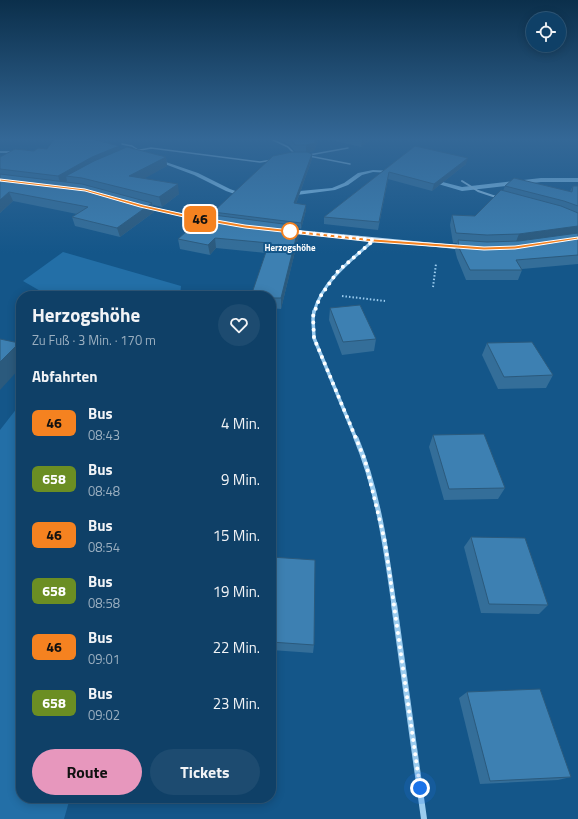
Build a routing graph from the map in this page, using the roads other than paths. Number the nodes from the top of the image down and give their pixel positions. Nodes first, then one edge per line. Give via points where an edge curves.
1 (462, 181) dead end
2 (505, 199) edge
3 (142, 206) edge
4 (217, 221) edge
5 (283, 230) edge
6 (374, 240) junction
7 (469, 248) edge
8 (424, 819) edge

1 - 2 street via 478,191
3 - 4 street
5 - 6 street
6 - 7 street
6 - 8 street via 338,271 323,293 313,316 314,338 365,460 385,542

